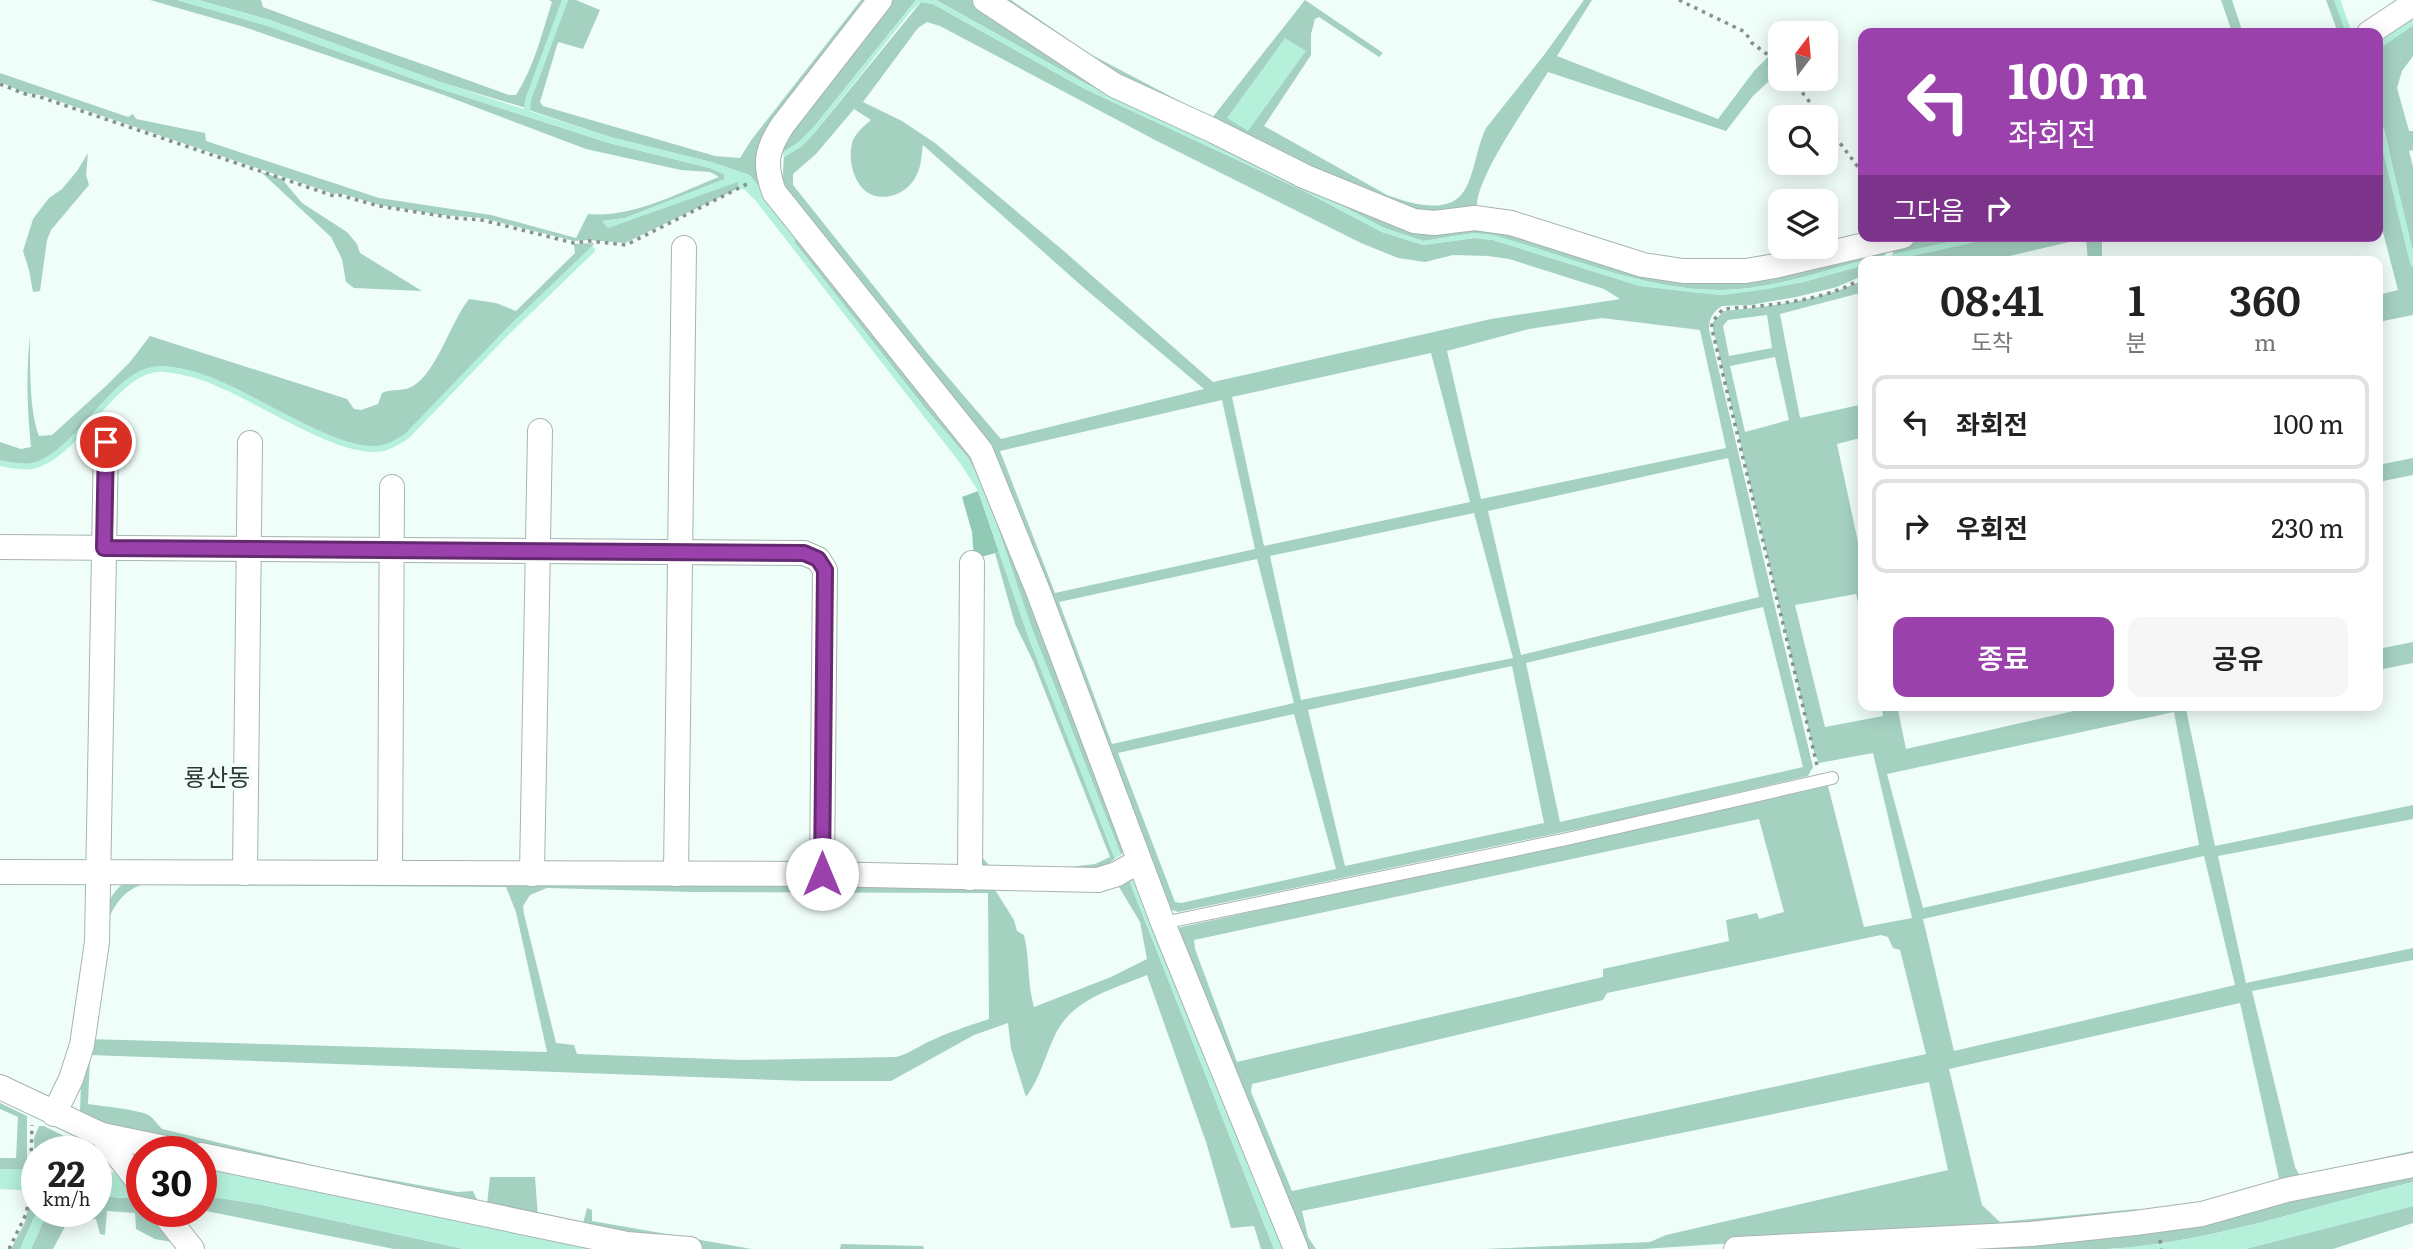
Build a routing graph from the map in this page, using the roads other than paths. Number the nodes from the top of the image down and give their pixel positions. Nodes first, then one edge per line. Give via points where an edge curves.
1 (880, 0) edge
2 (985, 0) edge
3 (2413, 4) edge
4 (2377, 28) edge
5 (1877, 242) edge
6 (684, 248) dead end
7 (540, 430) dead end
8 (106, 442) dead end
9 (250, 443) dead end
10 (392, 487) dead end
11 (0, 547) edge
12 (104, 548) junction
13 (390, 549) junction
14 (250, 550) junction
15 (538, 551) junction
16 (681, 552) junction
17 (972, 563) dead end
18 (1827, 779) road end
19 (1139, 861) junction
20 (0, 872) edge
21 (100, 872) junction
22 (245, 873) junction
23 (390, 873) junction
24 (532, 874) junction
25 (676, 874) junction
26 (822, 874) junction
27 (970, 878) junction
28 (1163, 923) junction
29 (0, 1087) edge
30 (47, 1111) junction
31 (102, 1135) junction
32 (126, 1140) edge
33 (217, 1158) edge
34 (2413, 1165) edge
35 (126, 1166) edge
36 (175, 1227) edge
37 (192, 1249) edge
38 (690, 1249) edge
39 (1296, 1249) edge
40 (1736, 1249) edge

1 - 19 street via 782,126 768,155 768,174 774,192 981,452
2 - 5 street via 1114,85 1306,177 1414,221 1490,219 1643,265 1683,271 1766,268
3 - 4 street
6 - 16 street
7 - 15 street
8 - 12 street
9 - 14 street
10 - 13 street
11 - 12 street
12 - 14 street
12 - 21 street
13 - 14 street
13 - 15 street
13 - 23 street
14 - 22 street
15 - 16 street
15 - 24 street
16 - 25 street
16 - 26 street via 804,553 818,559 825,570
17 - 27 street
18 - 28 lane via 1567,839
19 - 27 street via 1098,880
19 - 28 street
20 - 21 street
21 - 22 street
21 - 30 street via 97,942 82,1045 71,1079
22 - 23 street
23 - 24 street
24 - 25 street
25 - 26 street
26 - 27 street
28 - 39 street
29 - 30 street
30 - 31 street
31 - 32 street
31 - 35 street
33 - 38 street via 627,1244
34 - 40 street via 2202,1214 2135,1223 2031,1234
36 - 37 street

